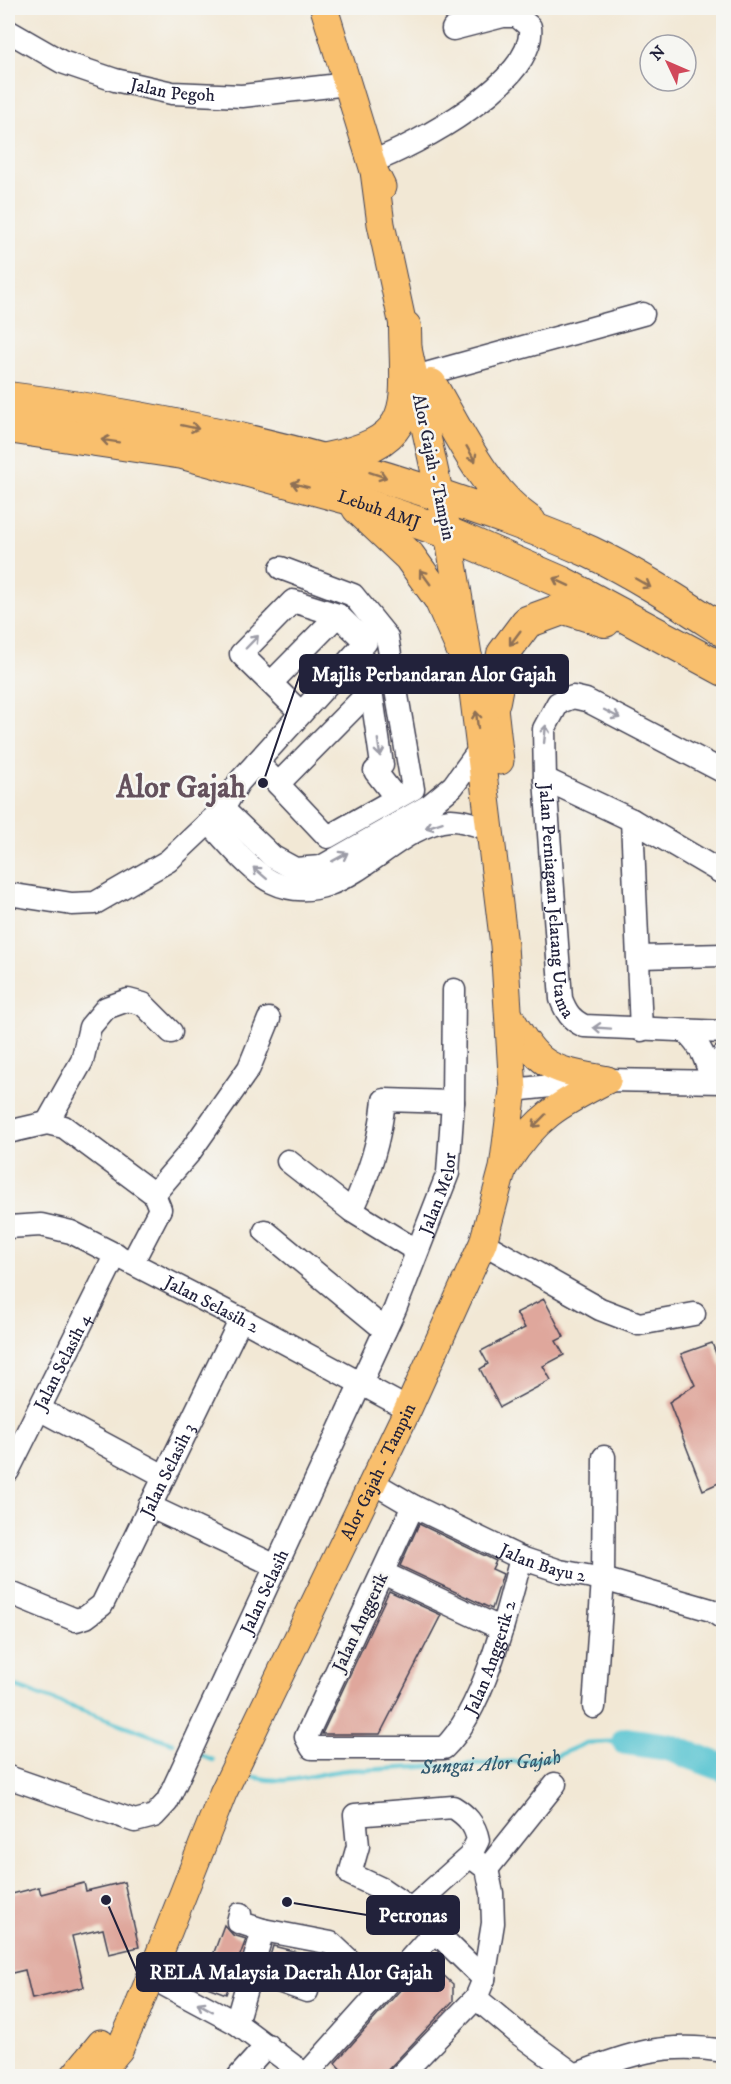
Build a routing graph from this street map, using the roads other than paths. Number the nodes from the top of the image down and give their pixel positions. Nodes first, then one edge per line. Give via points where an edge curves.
1 (324, 8) edge
2 (453, 29) dead end
3 (8, 31) edge
4 (348, 84) junction
5 (372, 166) junction
6 (642, 314) dead end
7 (405, 327) junction
8 (430, 379) junction
9 (8, 398) edge
10 (8, 427) edge
11 (325, 459) junction
12 (344, 497) junction
13 (448, 498) junction
14 (549, 535) junction
15 (456, 537) junction
16 (281, 568) dead end
17 (338, 615) junction
18 (723, 631) edge
19 (683, 646) junction
20 (470, 667) junction
21 (723, 670) edge
22 (271, 683) junction
23 (494, 701) junction
24 (301, 713) junction
25 (480, 749) junction
26 (257, 762) junction
27 (723, 772) edge
28 (545, 779) junction
29 (278, 784) junction
30 (396, 798) junction
31 (216, 816) junction
32 (632, 819) junction
33 (490, 829) junction
34 (295, 869) junction
35 (723, 874) edge
36 (305, 891) junction
37 (8, 894) edge
38 (504, 945) junction
39 (723, 955) edge
40 (640, 957) junction
41 (454, 990) dead end
42 (508, 1013) junction
43 (269, 1019) dead end
44 (641, 1030) junction
45 (685, 1031) junction
46 (171, 1032) dead end
47 (723, 1032) edge
48 (723, 1055) edge
49 (607, 1080) junction
50 (718, 1081) edge
51 (513, 1090) junction
52 (453, 1102) junction
53 (47, 1123) junction
54 (8, 1132) edge
55 (288, 1161) dead end
56 (503, 1168) junction
57 (154, 1194) junction
58 (352, 1210) junction
59 (8, 1227) edge
60 (265, 1231) dead end
61 (483, 1243) junction
62 (417, 1251) junction
63 (124, 1258) junction
64 (694, 1314) dead end
65 (241, 1319) junction
66 (386, 1330) junction
67 (361, 1383) junction
68 (39, 1409) junction
69 (408, 1409) junction
70 (604, 1457) dead end
71 (8, 1471) edge
72 (164, 1476) junction
73 (372, 1482) junction
74 (149, 1506) junction
75 (413, 1506) junction
76 (521, 1558) junction
77 (276, 1566) junction
78 (383, 1573) junction
79 (603, 1579) junction
80 (8, 1592) edge
81 (723, 1618) edge
82 (502, 1629) junction
83 (594, 1707) dead end
84 (444, 1748) joint
85 (8, 1777) edge
86 (555, 1784) dead end
87 (478, 1862) junction
88 (411, 1909) junction
89 (240, 1914) dead end
90 (263, 1930) junction
91 (435, 1931) junction
92 (250, 1971) junction
93 (150, 1977) junction
94 (480, 1988) junction
95 (381, 1990) junction
96 (307, 1991) dead end
97 (236, 2024) junction
98 (267, 2045) junction
99 (723, 2051) edge
100 (74, 2076) edge
101 (97, 2076) edge
102 (239, 2076) edge
103 (306, 2076) edge
104 (400, 2076) edge
105 (575, 2076) edge

1 - 4 main road
2 - 5 street via 518,16 530,27 532,38 523,58 491,93
3 - 4 street, Jalan Pegoh via 62,62 172,93 242,96
4 - 5 main road
5 - 7 main road, Alor Gajah - Tampin
5 - 8 main road, Alor Gajah - Tampin via 398,218
6 - 8 street
7 - 11 highway via 405,406 397,424 384,440
7 - 13 main road, Alor Gajah - Tampin
8 - 13 main road, Alor Gajah - Tampin
8 -> 14 highway via 480,469 513,510
9 -> 11 highway, Lebuh AMJ via 189,427
12 -> 10 highway, Lebuh AMJ via 183,453
11 -> 13 highway, Lebuh AMJ
12 - 15 highway, Lebuh AMJ
20 -> 12 highway via 440,599 409,556
13 - 14 highway, Lebuh AMJ
13 - 15 main road, Alor Gajah - Tampin
14 -> 18 highway, Lebuh AMJ via 593,553
19 -> 15 highway, Lebuh AMJ via 563,583
15 - 20 main road, Alor Gajah - Tampin
15 - 23 main road, Alor Gajah - Tampin
16 - 30 street via 353,595 387,637 413,789
17 - 22 street
22 -> 17 street via 241,654 293,601
17 - 24 street via 366,642
19 - 21 highway, Lebuh AMJ
19 -> 23 highway via 565,608 527,622 503,654
25 -> 20 main road, Alor Gajah - Tampin
22 - 24 street
23 - 38 main road, Alor Gajah - Tampin via 507,848
24 - 26 street
25 - 33 main road, Alor Gajah - Tampin
34 -> 25 street via 321,867 430,806 453,786
26 - 29 street
26 - 31 street via 238,782
28 -> 27 street, Jalan Perniagaan Jelatang Utama via 544,729 558,703 573,698 586,700
28 - 32 street
44 -> 28 street, Jalan Perniagaan Jelatang Utama via 584,1026 573,1021 561,999
29 - 30 street via 328,837
29 -> 30 street via 371,690 382,765 375,771
31 - 34 street
36 -> 31 street via 270,881
31 - 37 street via 168,861 95,903 72,904
32 - 35 street
32 - 40 street
33 -> 36 street via 451,820 425,828 331,885
33 - 38 main road, Alor Gajah - Tampin
34 - 36 street
38 - 42 main road, Alor Gajah - Tampin
39 - 40 street
40 - 44 street
41 - 52 street, Jalan Melor
42 - 49 main road via 527,1046 556,1070
42 - 51 main road, Alor Gajah - Tampin
43 - 57 street via 249,1068 190,1152
44 - 45 street, Jalan Perniagaan Jelatang Utama
45 - 47 street, Jalan Perniagaan Jelatang Utama
45 - 50 street via 698,1042
46 - 53 street via 143,1004 128,1000 106,1008 90,1026 82,1061
48 - 50 street
49 - 50 street
49 - 51 street
49 -> 56 main road via 546,1114 527,1133
51 - 56 main road, Alor Gajah - Tampin
52 - 58 street via 384,1100 369,1173
52 - 62 street, Jalan Melor via 448,1173
53 - 54 street
53 - 57 street via 64,1127
55 - 58 street
56 - 61 main road, Alor Gajah - Tampin
57 - 63 street, Jalan Selasih 4 via 160,1209
58 - 62 street
59 - 63 street, Jalan Selasih 2 via 41,1225 71,1232
60 - 66 street
61 - 64 street via 600,1309 639,1324
61 - 69 main road, Alor Gajah - Tampin
62 - 66 street, Jalan Melor
63 - 65 street, Jalan Selasih 2
63 - 68 street, Jalan Selasih 4
65 - 67 street, Jalan Selasih 2
65 - 72 street, Jalan Selasih 3
66 - 67 street, Jalan Melor
67 - 69 street, Jalan Selasih 2
67 - 77 street, Jalan Selasih
68 - 71 street, Jalan Selasih 4
68 - 72 street
69 - 73 main road, Alor Gajah - Tampin
70 - 79 street
72 - 74 street, Jalan Selasih 3
73 - 75 street, Jalan Bayu 2
73 - 93 main road, Alor Gajah - Tampin via 223,1793
74 - 77 street
74 - 80 street, Jalan Selasih 3 via 102,1605 86,1617 76,1620
75 - 76 street, Jalan Bayu 2
75 - 78 street, Jalan Anggerik
76 - 79 street, Jalan Bayu 2
76 - 82 street, Jalan Anggerik 2
77 - 85 street, Jalan Selasih via 167,1802 154,1816 135,1821
78 - 82 street
78 - 84 street, Jalan Anggerik via 306,1737 312,1748
79 - 81 street, Jalan Bayu 2 via 711,1610
79 - 83 street
82 - 84 street, Jalan Anggerik 2 via 468,1717 459,1734
86 - 87 street
87 - 88 street
87 - 88 street via 476,1830 453,1806 355,1815 358,1846 350,1874
87 - 94 street via 492,1893 493,1923
88 - 91 street
89 - 90 street via 238,1922
90 - 92 street
90 - 95 street via 331,1943
91 - 94 street
91 - 95 street
92 - 96 street
92 - 97 street
97 -> 93 street
93 - 100 main road, Alor Gajah - Tampin
93 - 101 main road, Alor Gajah - Tampin via 119,2050
94 - 104 street
94 - 105 street via 519,2034
95 - 103 street
97 - 98 street
98 - 102 street
98 - 103 street
99 - 105 street via 687,2046 665,2048 624,2056

